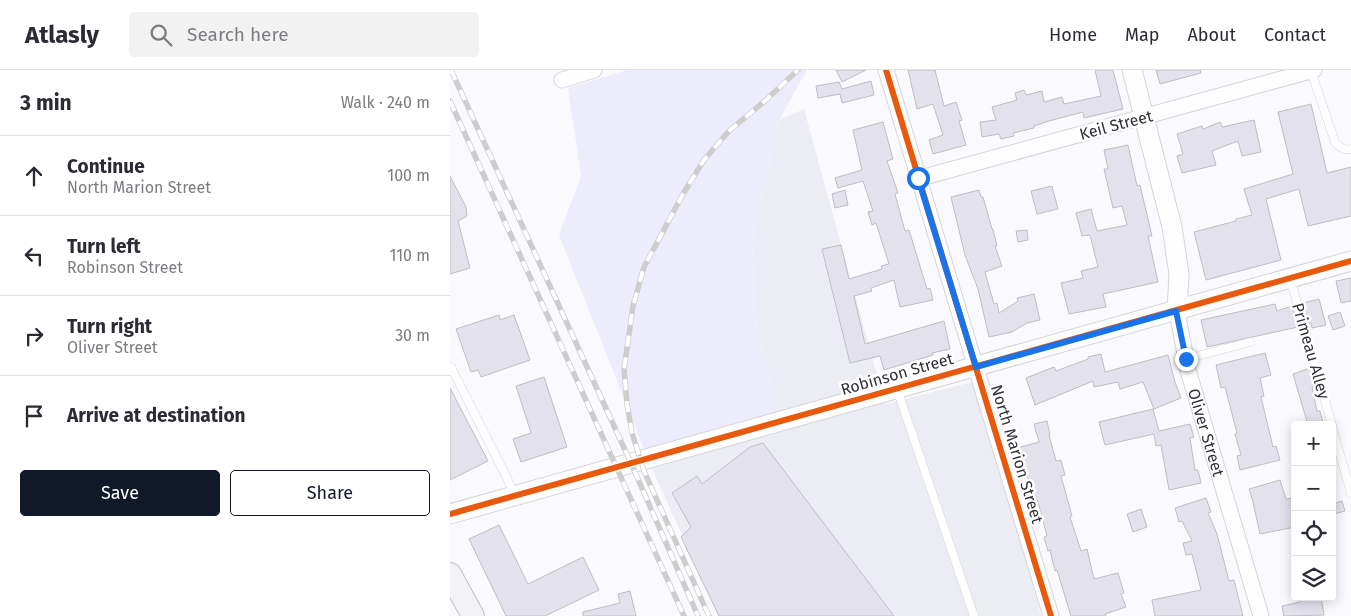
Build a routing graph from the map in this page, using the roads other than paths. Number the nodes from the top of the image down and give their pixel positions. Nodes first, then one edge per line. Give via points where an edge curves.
1 (594, 70) edge
2 (886, 70) edge
3 (1132, 70) edge
4 (1313, 70) edge
5 (562, 80) dead end
6 (1144, 117) junction
7 (1351, 149) edge
8 (918, 178) junction
9 (1351, 261) edge
10 (1290, 277) junction
11 (1176, 311) junction
12 (1250, 342) dead end
13 (1186, 359) junction
14 (451, 367) dead end
15 (976, 367) junction
16 (897, 389) junction
17 (1331, 421) edge
18 (1336, 440) edge
19 (1351, 493) edge
20 (514, 495) junction
21 (450, 514) edge
22 (450, 574) edge
23 (473, 616) edge
24 (974, 616) edge
25 (1052, 616) edge
26 (1261, 616) edge

1 - 5 street
2 - 8 street, North Marion Street
3 - 6 street, Oliver Street
4 - 6 street, Keil Street
4 - 7 lane via 1335,142 1339,148
6 - 8 street, Keil Street
6 - 11 street, Oliver Street via 1172,227 1180,274
8 - 15 street, North Marion Street
9 - 10 street, Robinson Street
10 - 11 street, Robinson Street
10 - 17 lane, Primeau Alley
11 - 13 street, Oliver Street
11 - 15 street, Robinson Street
12 - 13 lane
13 - 26 street, Oliver Street
14 - 20 lane
15 - 16 street, Robinson Street
15 - 25 street, North Marion Street
16 - 20 street, Robinson Street
16 - 24 lane
18 - 19 lane, Primeau Alley
20 - 21 street, Robinson Street
22 - 23 main road

